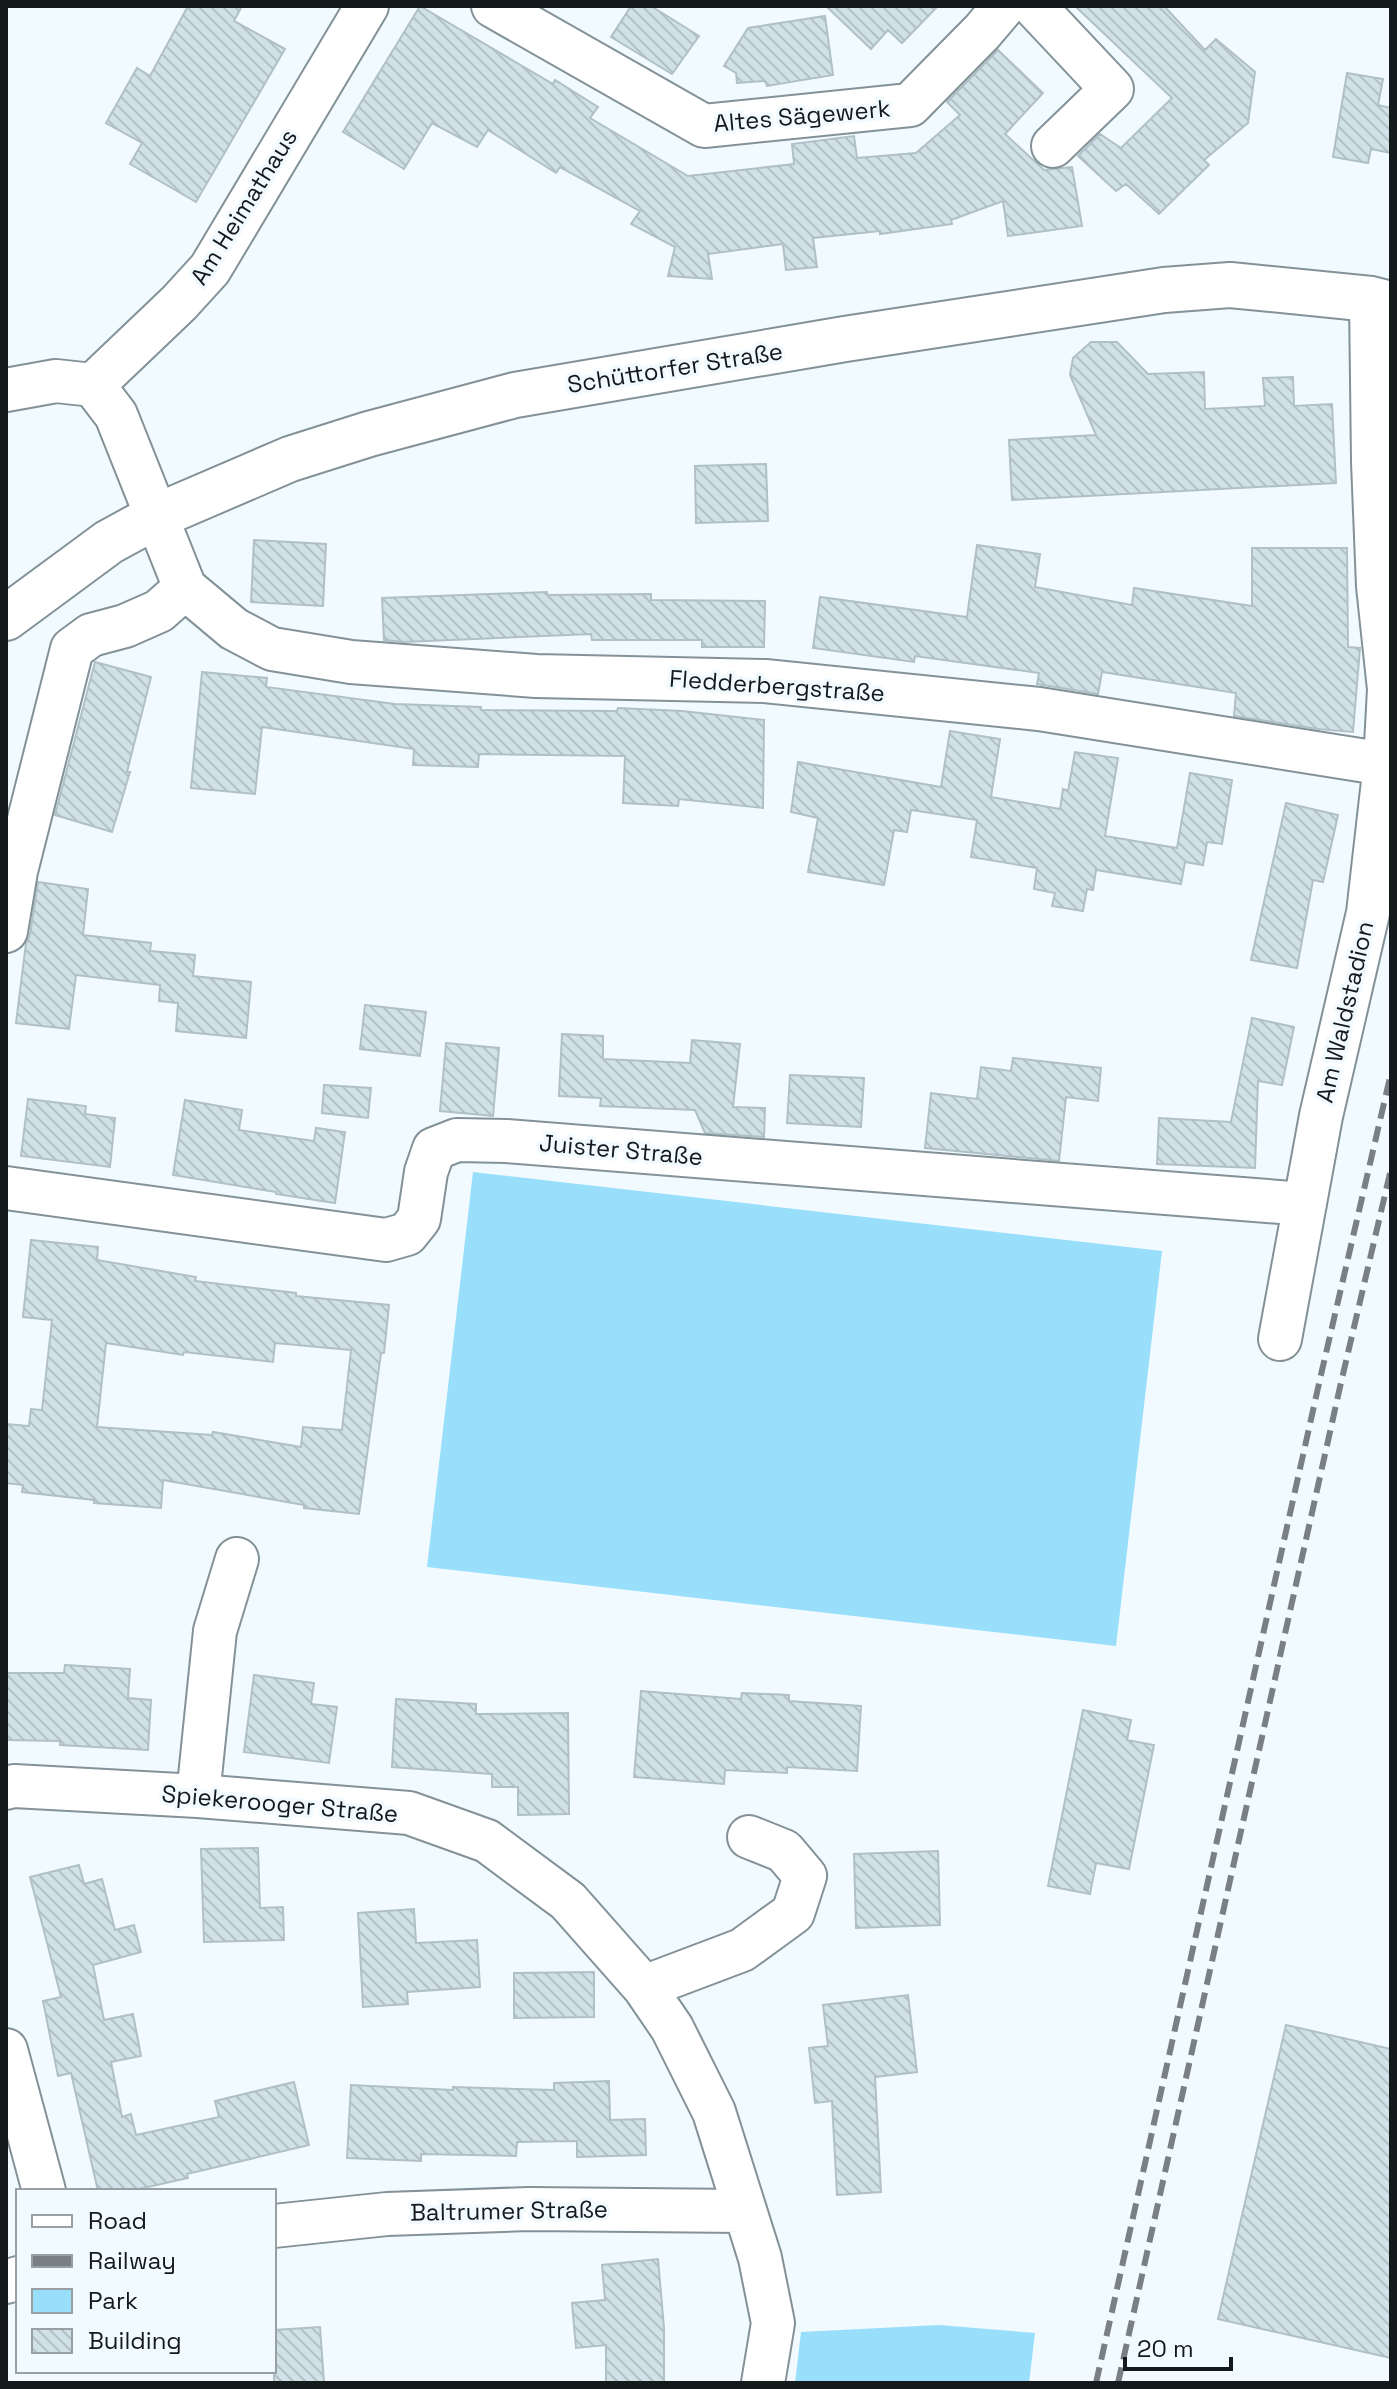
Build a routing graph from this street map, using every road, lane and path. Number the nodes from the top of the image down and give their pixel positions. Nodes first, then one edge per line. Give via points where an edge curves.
1 (367, 6) edge
2 (493, 6) edge
3 (1004, 6) edge
4 (1034, 6) edge
5 (1053, 146) dead end
6 (1381, 301) edge
7 (93, 385) junction
8 (6, 390) edge
9 (155, 517) junction
10 (185, 588) junction
11 (6, 618) edge
12 (1385, 764) junction
13 (6, 931) edge
14 (6, 1188) edge
15 (1305, 1204) junction
16 (1280, 1339) dead end
17 (237, 1559) dead end
18 (6, 1788) edge
19 (198, 1796) junction
20 (749, 1837) dead end
21 (644, 1987) junction
22 (6, 2050) edge
23 (43, 2189) edge
24 (744, 2211) junction
25 (276, 2226) edge
26 (763, 2383) edge

1 - 7 street, Am Heimathaus via 210,269
2 - 3 street, Altes Sägewerk via 704,126 910,105
4 - 5 street via 1112,89
6 - 9 main road, Schüttorfer Straße via 1230,285 1164,290 515,395 290,459
6 - 12 street, Am Waldstadion via 1373,462 1389,689
7 - 8 street via 56,381
7 - 9 street via 116,415
9 - 10 street
9 - 11 main road, Schüttorfer Straße via 109,542
10 - 12 street, Fledderbergstraße via 234,629 272,649 351,662 536,676 765,681 1039,709
10 - 13 street via 159,611 91,635 72,649
12 - 15 street, Am Waldstadion via 1368,913
14 - 15 street, Juister Straße via 386,1240 407,1234 419,1219 434,1149 457,1140 494,1140
15 - 16 street, Am Waldstadion
17 - 19 street via 215,1631
18 - 19 street, Spiekerooger Straße
19 - 21 street, Spiekerooger Straße via 409,1813 487,1841 568,1901
20 - 21 street via 784,1851 805,1876 793,1913 742,1950
21 - 24 street, Spiekerooger Straße via 672,2028 714,2112
22 - 23 street
24 - 25 street, Baltrumer Straße via 512,2209
24 - 26 street, Spiekerooger Straße via 773,2323

